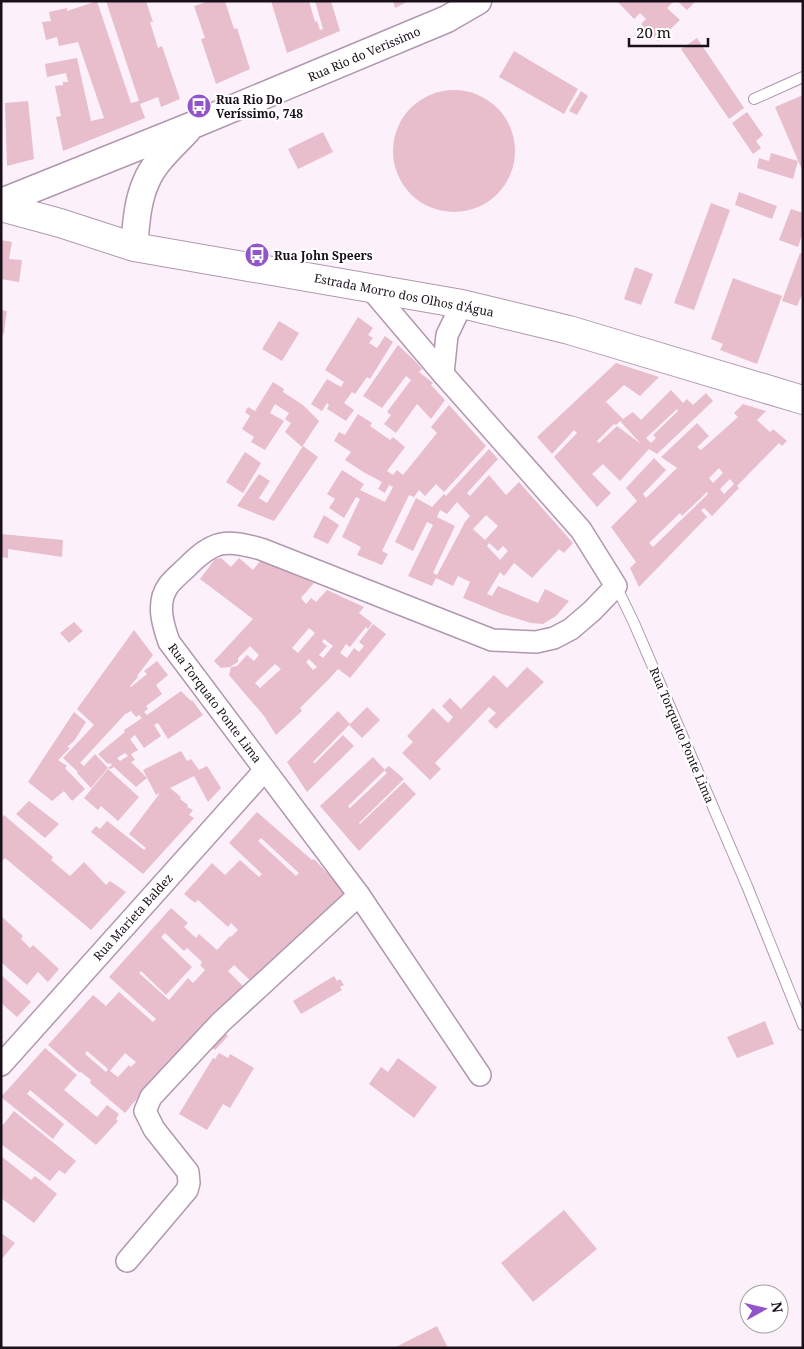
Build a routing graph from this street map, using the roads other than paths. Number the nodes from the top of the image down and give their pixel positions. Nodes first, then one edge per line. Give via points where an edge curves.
1 (478, 1) edge
2 (803, 77) edge
3 (754, 99) dead end
4 (193, 125) junction
5 (1, 202) edge
6 (1, 207) edge
7 (134, 247) junction
8 (370, 288) junction
9 (462, 304) junction
10 (443, 374) junction
11 (803, 400) edge
12 (616, 586) junction
13 (265, 770) junction
14 (359, 895) junction
15 (803, 1026) edge
16 (1, 1065) edge
17 (480, 1075) dead end
18 (126, 1261) dead end

1 - 4 street, Rua Rio do Verissimo via 447,19
2 - 3 lane
4 - 5 street, Rua Rio do Verissimo
4 - 7 street, Rua Rio do Verissimo via 164,154 146,182 136,216
6 - 7 main road, Estrada Morro dos Olhos d'Água
7 - 8 main road, Estrada Morro dos Olhos d'Água
8 - 9 main road, Estrada Morro dos Olhos d'Água
8 - 10 street, Rua Torquato Ponte Lima
9 - 10 street via 447,335
9 - 11 main road, Estrada Morro dos Olhos d'Água via 569,330
10 - 12 street, Rua Torquato Ponte Lima via 581,530
12 - 13 street, Rua Torquato Ponte Lima via 571,629 554,638 536,642 501,641 261,549 236,542 203,551 167,586 161,618 169,642
12 - 15 lane, Rua Torquato Ponte Lima
13 - 14 street, Rua Torquato Ponte Lima
13 - 16 street, Rua Marieta Baldez
14 - 17 street, Rua Torquato Ponte Lima
14 - 18 street via 220,1023 151,1096 145,1111 154,1129 188,1172 189,1183 187,1190

